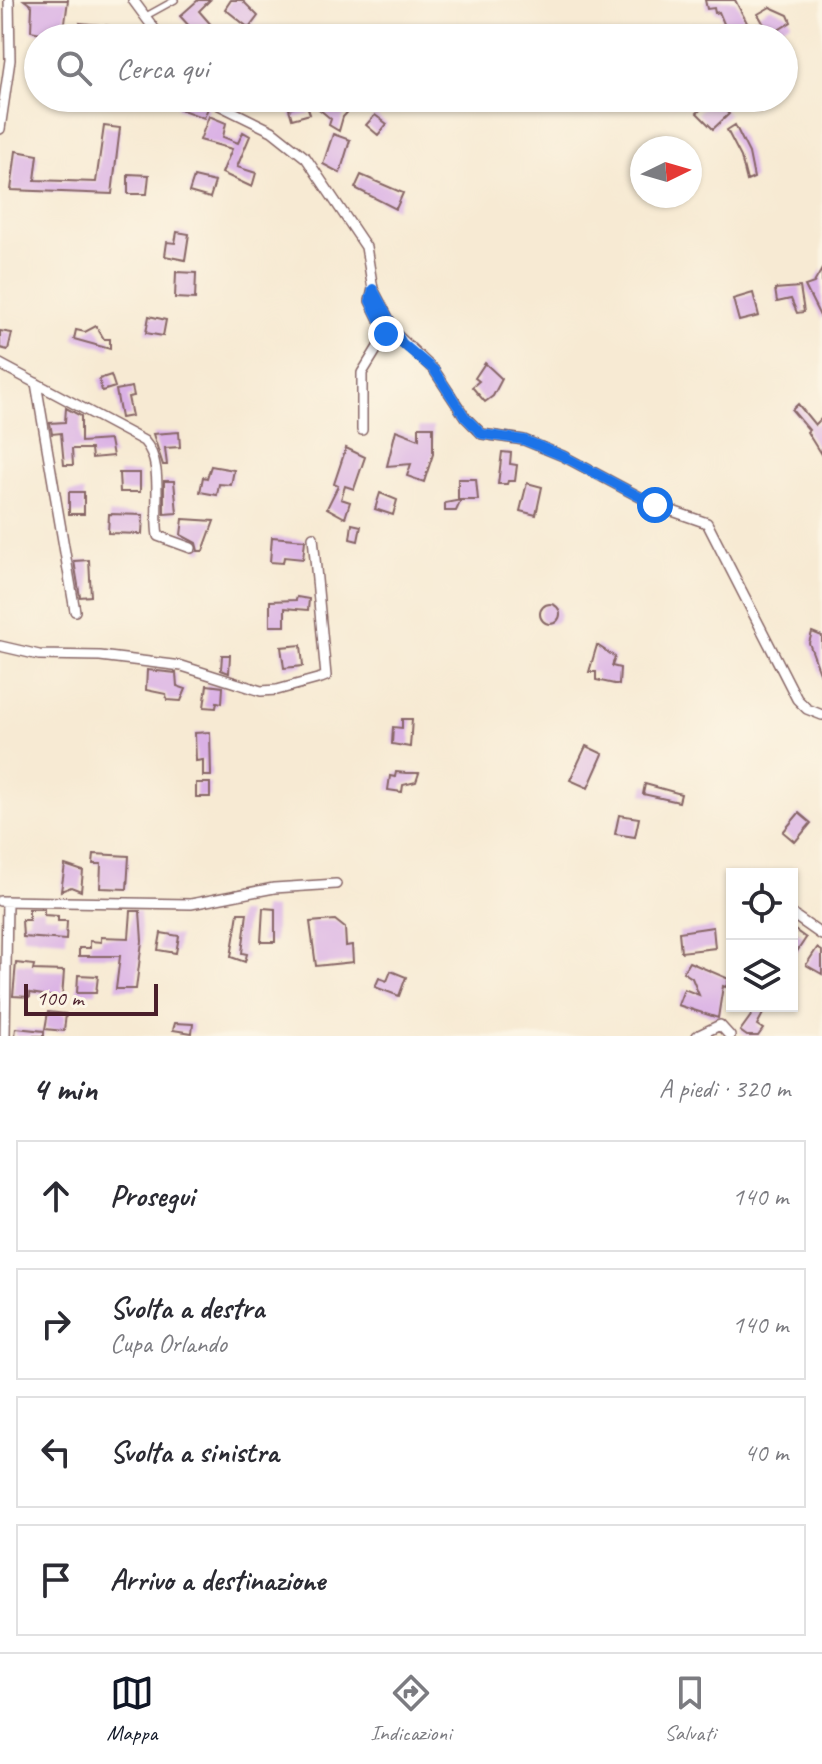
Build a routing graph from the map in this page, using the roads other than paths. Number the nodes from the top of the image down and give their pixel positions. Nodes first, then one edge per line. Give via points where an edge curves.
1 (9, 0) edge
2 (133, 0) edge
3 (175, 0) edge
4 (146, 16) junction
5 (151, 24) edge
6 (5, 46) edge
7 (233, 112) edge
8 (0, 129) edge
9 (373, 289) junction
10 (0, 364) edge
11 (36, 383) junction
12 (362, 430) dead end
13 (313, 537) dead end
14 (191, 548) dead end
15 (75, 611) dead end
16 (0, 646) edge
17 (822, 715) edge
18 (336, 884) dead end
19 (3, 901) edge
20 (798, 918) edge
21 (822, 935) edge
22 (5, 1036) edge
23 (697, 1036) edge
24 (730, 1036) edge

1 - 6 street
2 - 4 street
3 - 4 lane
4 - 5 street
6 - 8 street via 8,87
7 - 9 street via 272,131 306,158 366,247
9 - 12 street via 370,301 386,334 362,373
9 - 17 street via 402,343 434,370 482,434 524,440 655,505 707,523 797,699
10 - 11 street
11 - 14 street via 144,441 155,471 158,536
11 - 15 street
13 - 16 street via 326,676 321,678 261,691 182,666 26,653
18 - 19 street via 274,888 191,904
19 - 22 street
20 - 21 street
23 - 24 street via 720,1025

